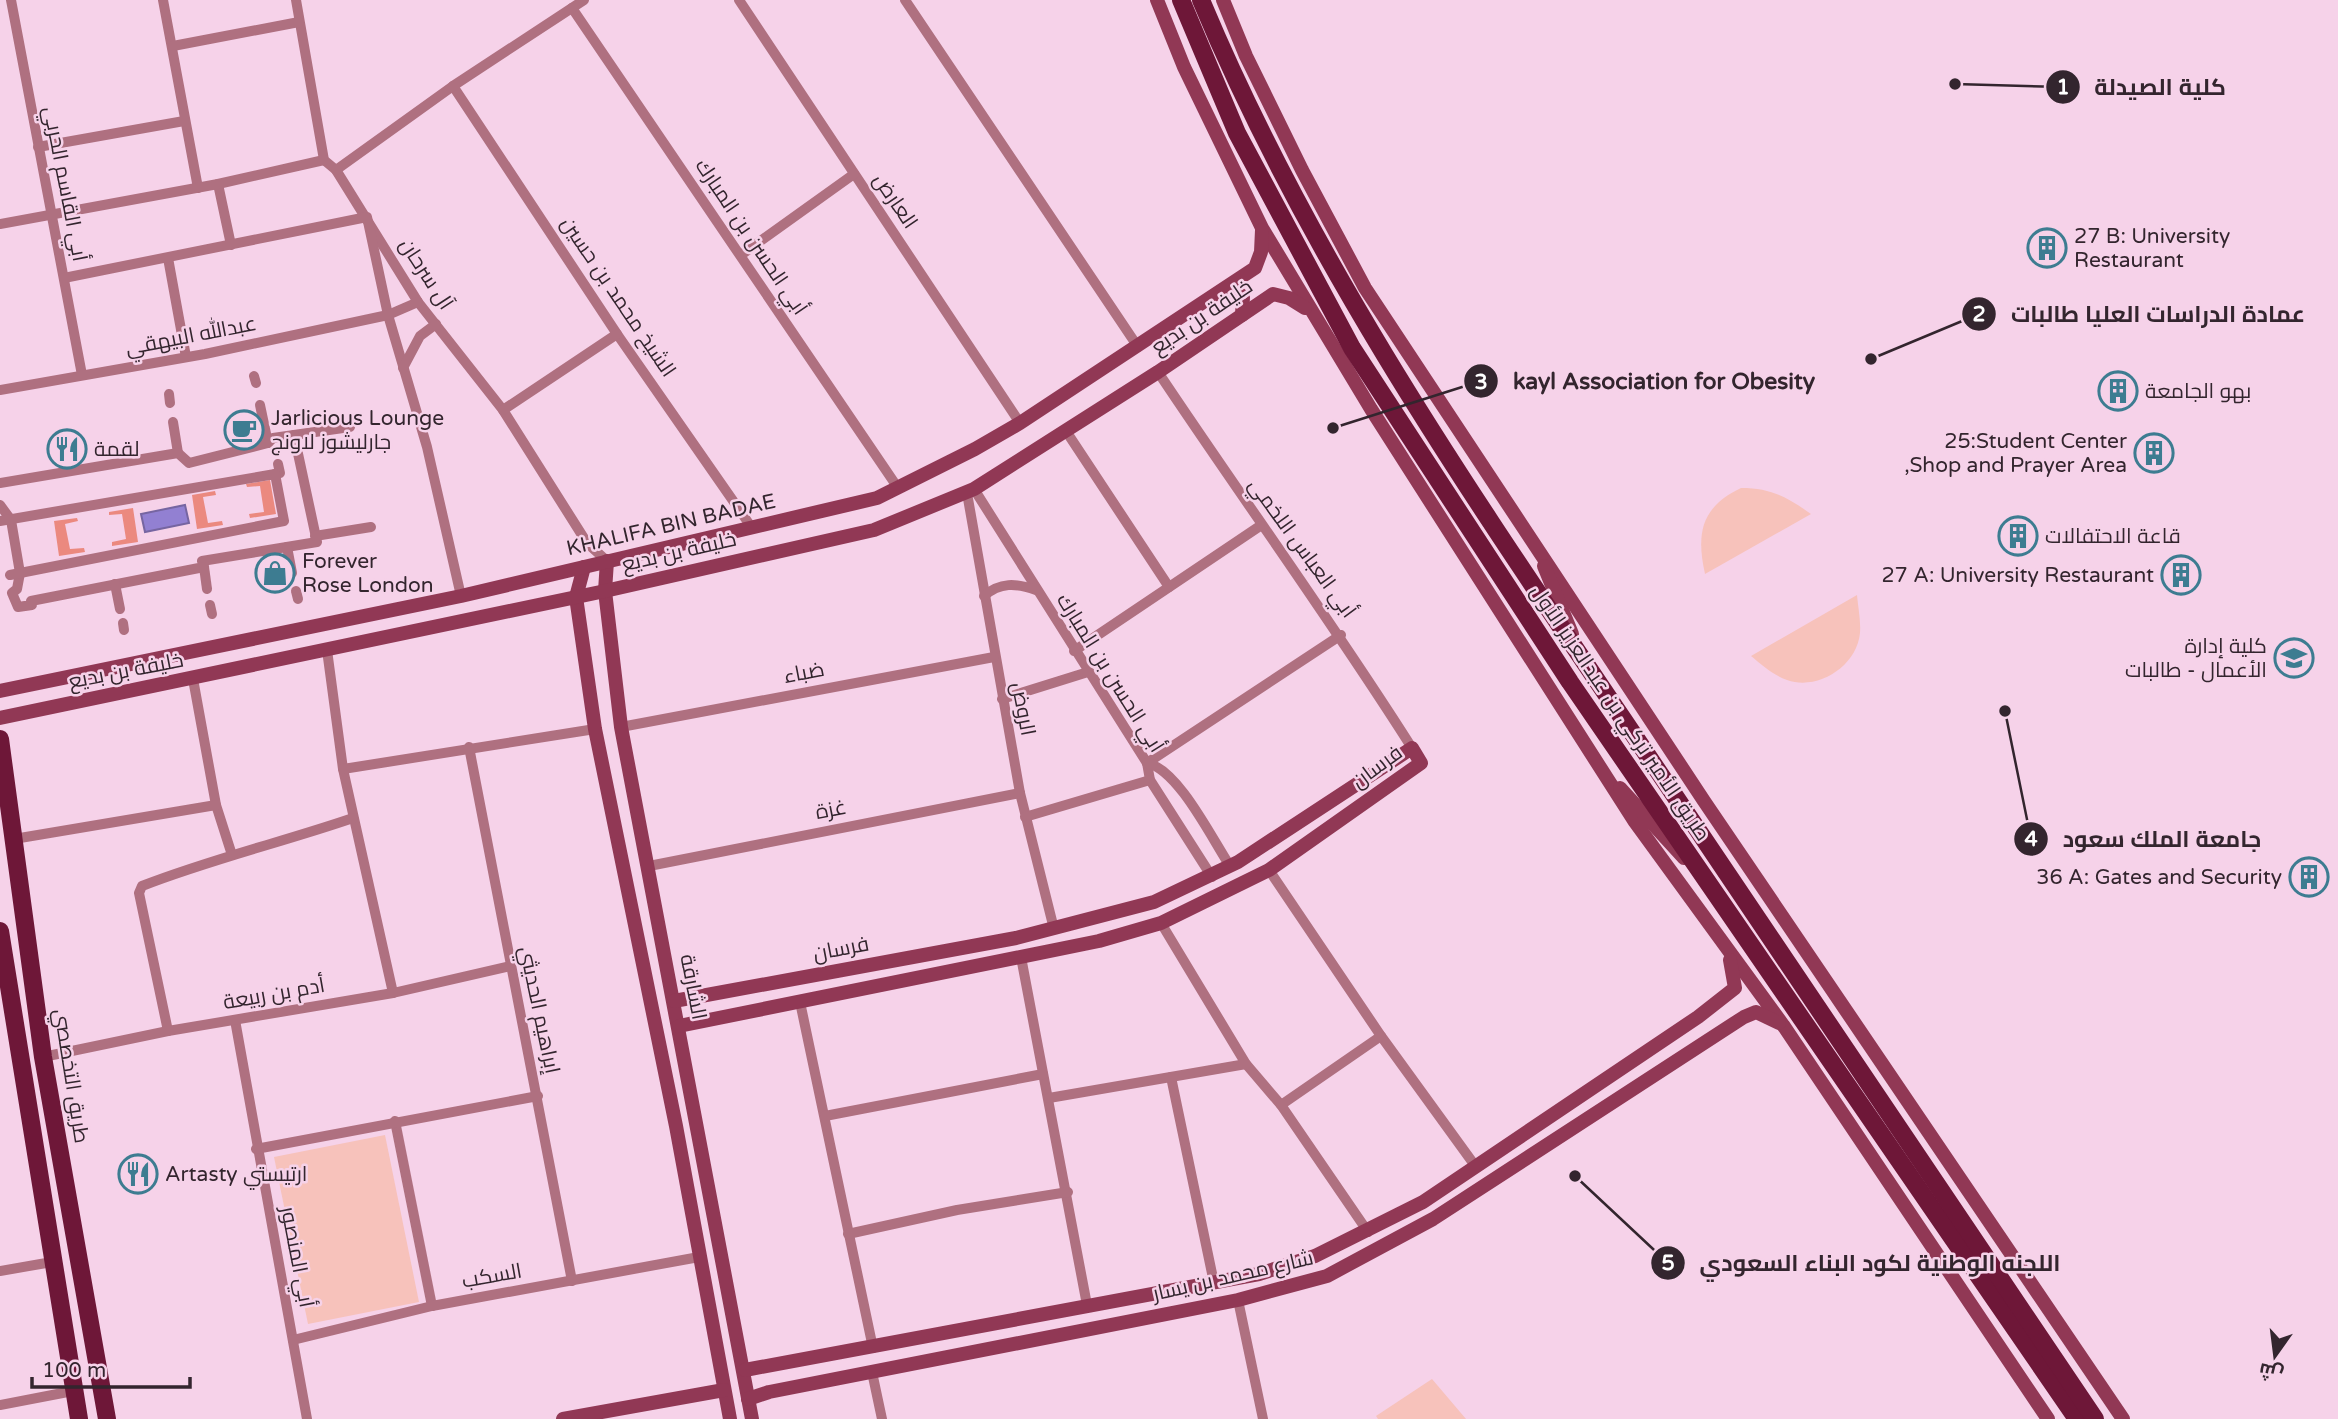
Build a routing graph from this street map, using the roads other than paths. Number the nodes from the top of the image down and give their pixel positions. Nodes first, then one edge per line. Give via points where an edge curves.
1 (11, 0) edge
2 (163, 0) edge
3 (296, 0) edge
4 (739, 0) edge
5 (905, 0) edge
6 (1157, 0) edge
7 (1181, 0) edge
8 (1201, 0) edge
9 (1223, 0) edge
10 (579, 3) edge
11 (299, 22) junction
12 (173, 46) junction
13 (453, 86) junction
14 (184, 121) junction
15 (38, 147) junction
16 (324, 160) junction
17 (336, 170) junction
18 (854, 174) junction
19 (218, 184) junction
20 (198, 188) junction
21 (52, 215) junction
22 (367, 217) junction
23 (0, 224) edge
24 (1262, 228) junction
25 (231, 245) junction
26 (741, 255) junction
27 (168, 258) junction
28 (64, 278) junction
29 (1219, 292) junction
30 (418, 302) junction
31 (1309, 310) junction
32 (388, 315) junction
33 (1242, 315) junction
34 (436, 324) junction
35 (617, 334) junction
36 (1138, 347) junction
37 (186, 357) junction
38 (403, 368) junction
39 (1158, 372) junction
40 (82, 375) junction
41 (0, 390) edge
42 (260, 405) dead end
43 (503, 410) junction
44 (173, 422) dead end
45 (1020, 422) junction
46 (350, 426) dead end
47 (1066, 431) junction
48 (294, 435) junction
49 (272, 443) junction
50 (178, 453) junction
51 (99, 467) junction
52 (101, 479) dead end
53 (0, 483) edge
54 (898, 488) junction
55 (971, 491) junction
56 (0, 505) edge
57 (6, 520) edge
58 (1260, 526) junction
59 (371, 527) dead end
60 (752, 528) junction
61 (315, 536) junction
62 (587, 543) junction
63 (292, 546) junction
64 (1541, 553) junction
65 (607, 561) junction
66 (204, 567) junction
67 (584, 567) junction
68 (292, 573) dead end
69 (15, 574) junction
70 (119, 582) junction
71 (1169, 587) junction
72 (207, 589) dead end
73 (1036, 590) junction
74 (605, 591) junction
75 (461, 596) junction
76 (984, 596) junction
77 (576, 597) junction
78 (120, 609) dead end
79 (1341, 635) junction
80 (327, 650) junction
81 (1074, 651) junction
82 (994, 657) junction
83 (1582, 658) junction
84 (1088, 672) junction
85 (193, 679) junction
86 (42, 683) junction
87 (0, 691) edge
88 (1002, 699) junction
89 (50, 708) junction
90 (0, 718) edge
91 (621, 727) junction
92 (594, 729) junction
93 (0, 739) edge
94 (468, 747) junction
95 (1412, 748) junction
96 (1147, 763) junction
97 (343, 769) junction
98 (1604, 773) junction
99 (1150, 780) junction
100 (1020, 793) junction
101 (216, 805) junction
102 (1025, 817) junction
103 (353, 818) junction
104 (13, 839) junction
105 (232, 855) junction
106 (649, 866) junction
107 (1269, 870) junction
108 (1221, 871) junction
109 (1700, 873) junction
110 (1227, 889) junction
111 (1161, 923) junction
112 (1054, 929) junction
113 (0, 931) edge
114 (1727, 948) junction
115 (1021, 957) junction
116 (510, 966) junction
117 (393, 993) junction
118 (4, 997) edge
119 (674, 1001) junction
120 (800, 1002) junction
121 (1698, 1017) junction
122 (235, 1020) junction
123 (1783, 1025) junction
124 (679, 1026) junction
125 (168, 1031) junction
126 (1381, 1036) junction
127 (1715, 1037) junction
128 (43, 1057) junction
129 (1246, 1064) junction
130 (1043, 1074) junction
131 (1171, 1077) junction
132 (538, 1096) junction
133 (1049, 1098) junction
134 (1281, 1105) junction
135 (825, 1116) junction
136 (395, 1121) junction
137 (695, 1123) junction
138 (676, 1126) junction
139 (256, 1149) junction
140 (1476, 1167) junction
141 (1068, 1192) junction
142 (1368, 1232) junction
143 (848, 1234) junction
144 (699, 1257) junction
145 (52, 1262) junction
146 (0, 1271) edge
147 (572, 1281) junction
148 (1214, 1283) junction
149 (1238, 1300) junction
150 (432, 1306) junction
151 (1087, 1306) junction
152 (89, 1315) junction
153 (293, 1340) junction
154 (873, 1348) junction
155 (769, 1366) junction
156 (745, 1370) junction
157 (872, 1372) junction
158 (724, 1390) junction
159 (73, 1391) junction
160 (769, 1392) junction
161 (748, 1399) junction
162 (0, 1405) edge
163 (605, 1415) edge
164 (1259, 1418) edge
165 (77, 1419) edge
166 (107, 1419) edge
167 (115, 1419) edge
168 (307, 1419) edge
169 (564, 1419) edge
170 (730, 1419) edge
171 (752, 1419) edge
172 (881, 1419) edge
173 (2048, 1419) edge
174 (2077, 1419) edge
175 (2095, 1419) edge
176 (2123, 1419) edge

1 - 15 street, أبي القاسم الحربي
2 - 12 street
3 - 11 street
4 - 18 street, العارض
5 - 36 street
6 - 24 street
7 - 109 main road, طريق الأمير تركي بن عبدالعزيز الأول via 1237,133 1352,348
8 - 83 main road, طريق الأمير تركي بن عبدالعزيز الأول via 1283,175 1352,302 1413,404
9 - 64 street via 1302,170 1365,288
10 - 13 street
10 - 26 street, أبي الحسن بن المبارك
11 - 12 street
11 - 16 street
12 - 14 street
13 - 17 street
13 - 35 street, الشيخ محمد بن حسين
14 - 15 street
14 - 20 street
15 - 21 street, أبي القاسم الحربي
16 - 17 street, آل سرحان
16 - 19 street
17 - 22 street, آل سرحان
18 - 26 street
18 - 45 street, العارض
19 - 20 street
19 - 25 street
20 - 21 street
21 - 23 street
21 - 28 street, أبي القاسم الحربي
22 - 25 street
22 - 30 street, آل سرحان
22 - 32 street
24 - 29 street, KHALIFA BIN BADAE via 1255,268
24 - 31 street
25 - 27 street
26 - 54 street, أبي الحسن بن المبارك
27 - 28 street
27 - 37 street
28 - 40 street, أبي القاسم الحربي
29 - 33 street via 1237,292 1243,297
29 - 36 street, KHALIFA BIN BADAE
30 - 32 street, عبدالله البيهقي
30 - 34 street, آل سرحان
31 - 33 street, خليفة بن بديع via 1273,294
31 - 98 street
32 - 37 street, عبدالله البيهقي
32 - 38 street
33 - 39 street, خليفة بن بديع
34 - 38 street via 420,335
34 - 43 street, آل سرحان
35 - 43 street
35 - 60 street, الشيخ محمد بن حسين
36 - 45 street, KHALIFA BIN BADAE
37 - 40 street, عبدالله البيهقي
38 - 75 street via 427,447
39 - 47 street, خليفة بن بديع
39 - 58 street, أبي العباس اللخمي
40 - 41 street, عبدالله البيهقي
42 - 49 street
43 - 62 street, آل سرحان
44 - 50 street
45 - 54 street, KHALIFA BIN BADAE
46 - 48 street
47 - 55 street, خليفة بن بديع
47 - 71 street
48 - 49 street
48 - 61 street
49 - 50 street via 189,463
50 - 51 street
51 - 52 street
51 - 53 street
54 - 60 street, KHALIFA BIN BADAE via 877,498
55 - 73 street, أبي الحسن بن المبارك
55 - 74 street, خليفة بن بديع via 874,530
55 - 76 street, الروض
56 - 57 street
57 - 69 street
57 - 69 street via 277,469 288,524
58 - 71 street
58 - 79 street, أبي العباس اللخمي
59 - 61 street
60 - 65 street, KHALIFA BIN BADAE
61 - 63 street via 317,542
62 - 65 street, آل سرحان
62 - 67 street
63 - 66 street via 202,561
63 - 68 street
64 - 83 street
64 - 176 street
65 - 67 street, KHALIFA BIN BADAE
65 - 74 street, الشارقة
66 - 70 street
66 - 72 street
67 - 75 street, KHALIFA BIN BADAE
67 - 77 street
69 - 70 street via 17,589 12,593 18,607
70 - 78 street
71 - 81 street
73 - 76 street via 1018,583 994,587
73 - 81 street, أبي الحسن بن المبارك
74 - 77 street, خليفة بن بديع
74 - 91 street, الشارقة
75 - 86 street, KHALIFA BIN BADAE
76 - 82 street, الروض
77 - 80 street, خليفة بن بديع
77 - 92 street
79 - 95 street, أبي العباس اللخمي
79 - 96 street
80 - 85 street, خليفة بن بديع
80 - 97 street
81 - 84 street, أبي الحسن بن المبارك
82 - 88 street, الروض
82 - 91 street, ضباء
83 - 175 main road, طريق الأمير تركي بن عبدالعزيز الأول
84 - 88 street
84 - 96 street, أبي الحسن بن المبارك
85 - 89 street, خليفة بن بديع
85 - 101 street
86 - 87 street, KHALIFA BIN BADAE
86 - 89 street via 35,696 43,707
88 - 100 street, الروض
89 - 90 street, خليفة بن بديع
91 - 106 street, الشارقة
92 - 94 street
92 - 138 street
93 - 104 main road, طريق التخصصي
94 - 97 street
94 - 116 street, إبراهيم الحديثي
95 - 107 street, فرسان via 1421,763
95 - 108 street, فرسان
96 - 99 street, أبي الحسن بن المبارك
96 - 108 street via 1172,777
97 - 103 street
98 - 109 street
98 - 114 street
99 - 102 street
99 - 108 street, أبي الحسن بن المبارك
100 - 102 street, الروض
100 - 106 street, غزة
101 - 104 street
101 - 105 street
102 - 112 street, الروض
103 - 105 street
103 - 117 street
104 - 128 main road, طريق التخصصي
105 - 125 street via 142,886 139,893
106 - 119 street, الشارقة
107 - 110 street, فرسان
107 - 126 street
108 - 110 street
108 - 112 street, فرسان via 1154,902
109 - 174 main road, طريق الأمير تركي بن عبدالعزيز الأول
110 - 111 street, فرسان
111 - 115 street, فرسان
111 - 129 street
112 - 119 street, فرسان
113 - 118 main road
114 - 121 street, شارع محمد بن يسار via 1735,988
114 - 123 street
115 - 120 street, فرسان
115 - 130 street
116 - 117 street, أدم بن ربيعة
116 - 132 street, إبراهيم الحديثي
117 - 122 street, أدم بن ربيعة
118 - 145 main road
119 - 124 street, الشارقة
120 - 124 street, فرسان
120 - 135 street
121 - 127 street via 1718,1010 1724,1020
121 - 140 street, شارع محمد بن يسار
122 - 125 street, أدم بن ربيعة
122 - 139 street, أبي المنصور
123 - 127 street, شارع محمد بن يسار via 1756,1012
123 - 173 street
124 - 137 street, الشارقة
125 - 128 street, أدم بن ربيعة
126 - 134 street
126 - 140 street
127 - 149 street, شارع محمد بن يسار via 1433,1219 1327,1276
128 - 152 main road, طريق التخصصي
129 - 131 street
129 - 134 street
130 - 133 street
130 - 135 street
131 - 133 street
131 - 148 street
132 - 136 street
132 - 147 street, إبراهيم الحديثي
133 - 141 street
134 - 142 street
135 - 143 street
136 - 139 street
136 - 150 street
137 - 138 street
137 - 156 street, الشارقة
138 - 144 street
139 - 153 street, أبي المنصور
140 - 142 street, شارع محمد بن يسار
141 - 143 street
141 - 151 street
142 - 148 street, شارع محمد بن يسار via 1270,1271
143 - 154 street
144 - 147 street, السكب
144 - 158 street
145 - 146 street
145 - 159 main road
147 - 150 street, السكب
148 - 151 street, شارع محمد بن يسار
149 - 157 street, شارع محمد بن يسار
149 - 164 street
150 - 153 street, السكب
151 - 154 street, شارع محمد بن يسار
152 - 166 main road, طريق التخصصي
152 - 167 street
153 - 168 street, أبي المنصور
154 - 155 street, شارع محمد بن يسار
155 - 156 street, شارع محمد بن يسار
155 - 160 street via 764,1383
156 - 161 street, الشارقة
157 - 160 street, شارع محمد بن يسار
157 - 172 street
158 - 163 street
158 - 170 street
159 - 162 street
159 - 165 main road
160 - 161 street, شارع محمد بن يسار
161 - 171 street, الشارقة
163 - 169 street

